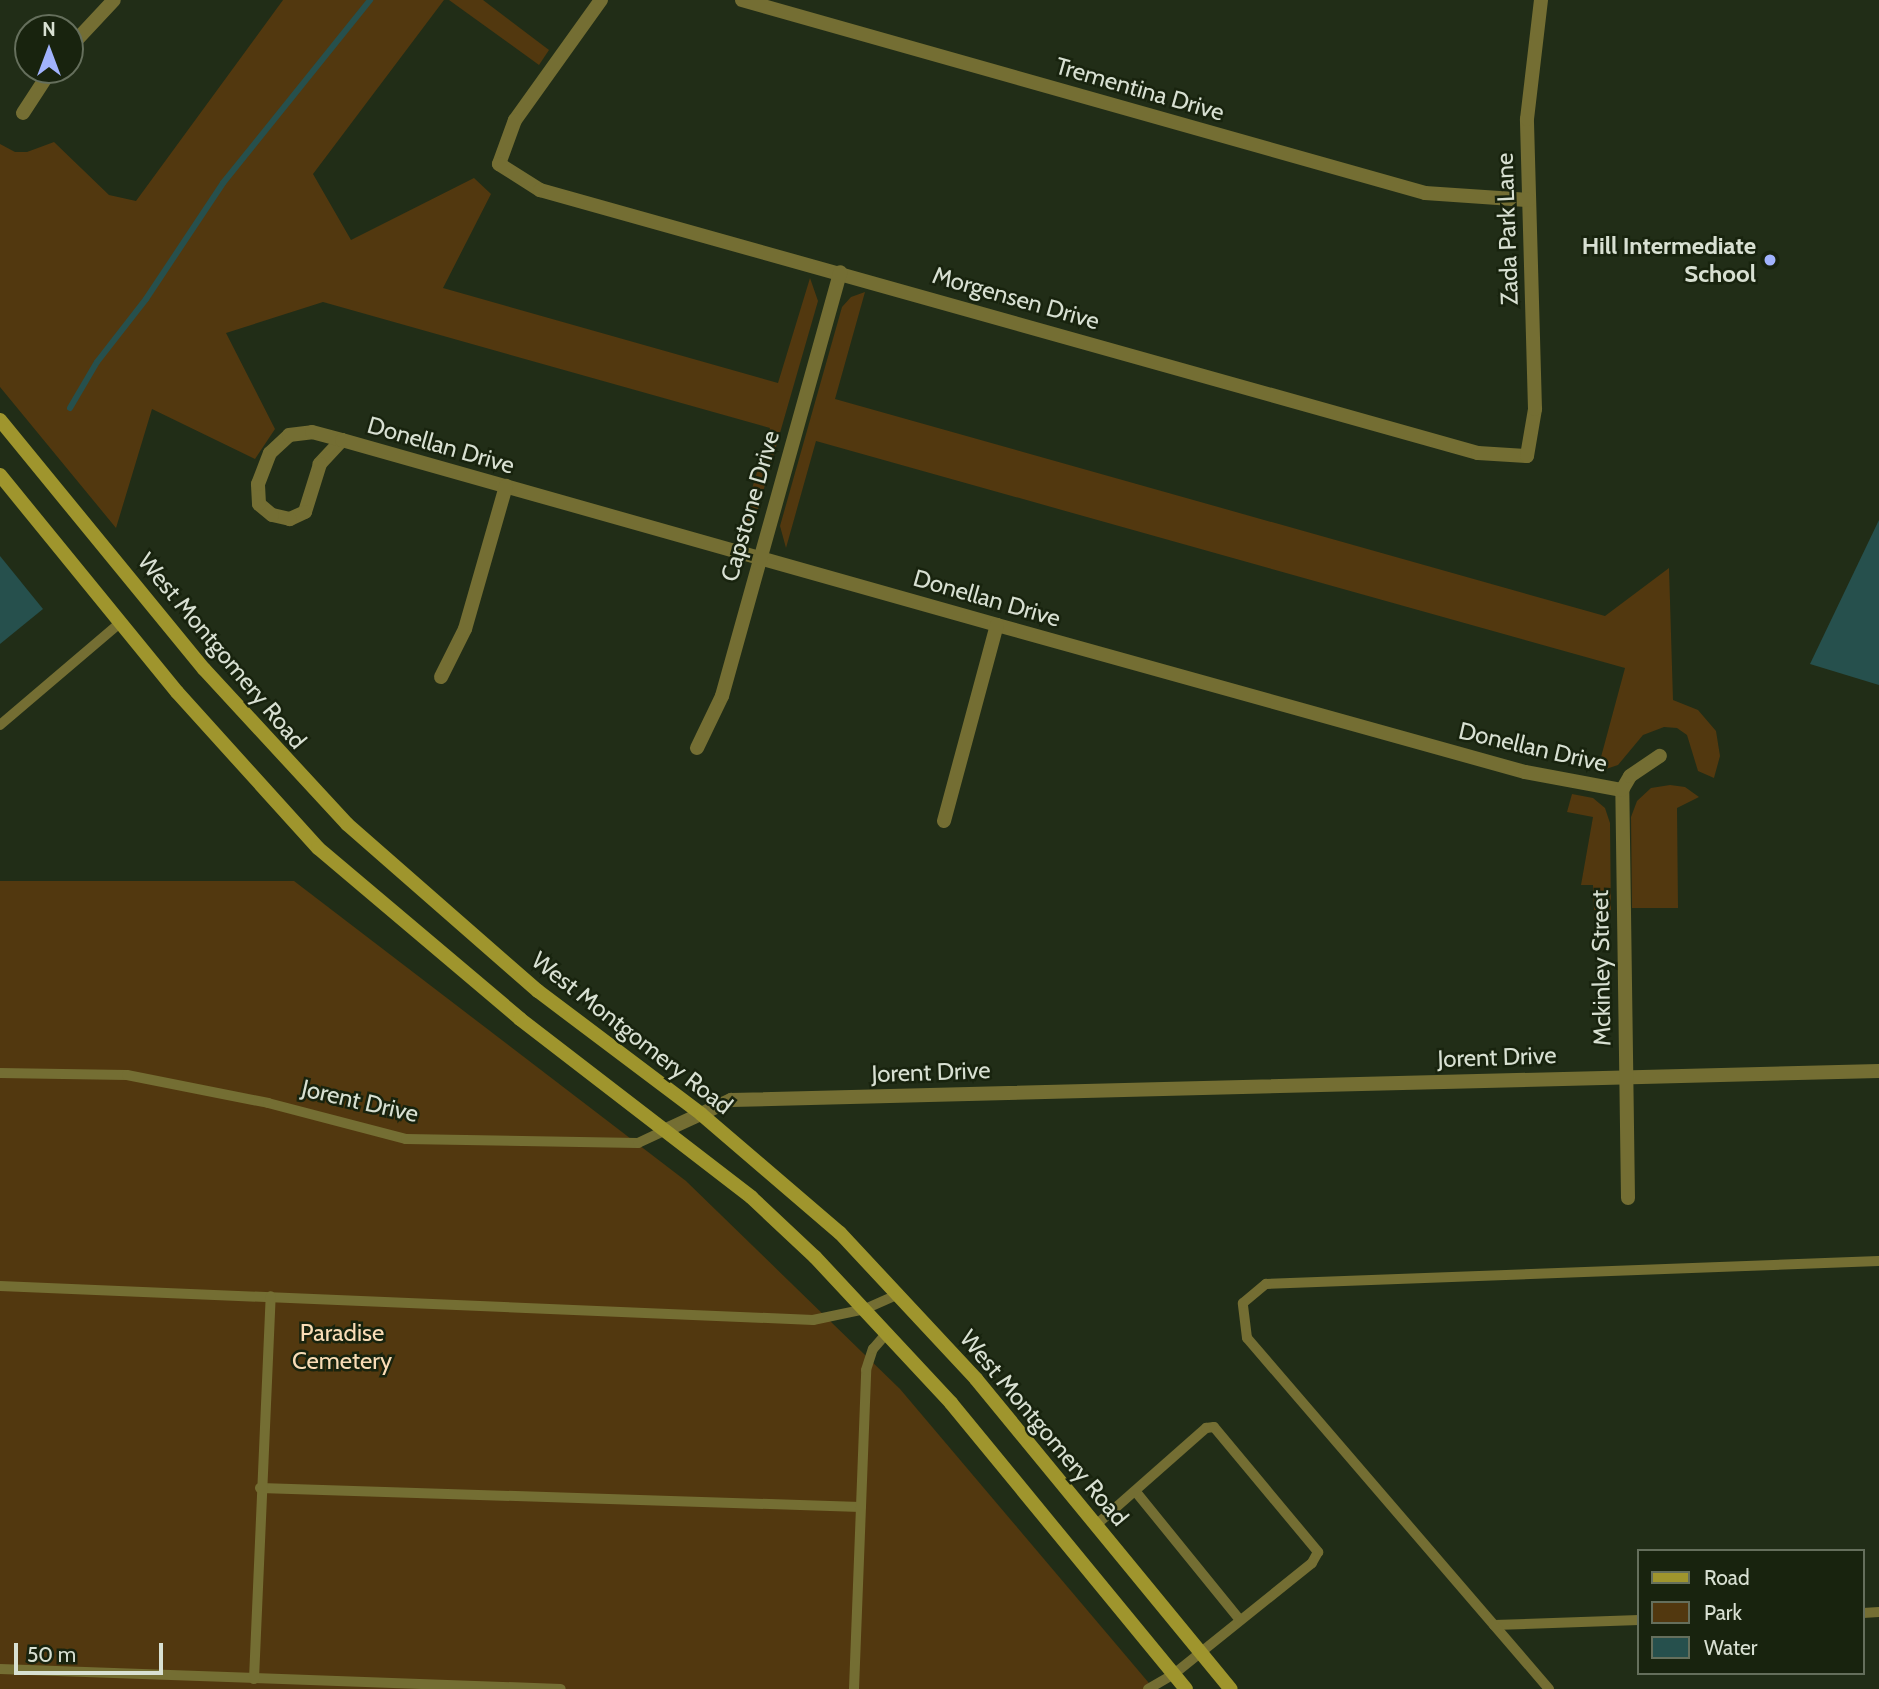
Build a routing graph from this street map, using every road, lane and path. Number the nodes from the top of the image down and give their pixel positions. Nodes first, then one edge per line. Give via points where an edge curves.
1 (114, 0) edge
2 (601, 0) edge
3 (742, 0) edge
4 (1541, 0) edge
5 (84, 32) edge
6 (42, 84) edge
7 (23, 113) dead end
8 (1529, 200) junction
9 (840, 272) junction
10 (0, 420) edge
11 (342, 440) junction
12 (1527, 456) joint
13 (0, 475) edge
14 (506, 486) junction
15 (759, 558) junction
16 (120, 622) junction
17 (997, 625) junction
18 (441, 677) dead end
19 (0, 725) edge
20 (697, 748) dead end
21 (1660, 756) dead end
22 (1622, 790) junction
23 (944, 821) dead end
24 (1879, 1071) edge
25 (0, 1073) edge
26 (1626, 1076) junction
27 (701, 1114) junction
28 (666, 1130) junction
29 (1628, 1198) dead end
30 (1879, 1261) edge
31 (0, 1286) edge
32 (899, 1294) junction
33 (271, 1296) junction
34 (865, 1309) junction
35 (887, 1333) junction
36 (260, 1488) junction
37 (1136, 1492) junction
38 (862, 1507) junction
39 (1096, 1525) junction
40 (1240, 1620) junction
41 (1638, 1620) edge
42 (1494, 1625) junction
43 (1201, 1653) junction
44 (0, 1669) edge
45 (1174, 1674) junction
46 (254, 1679) junction
47 (402, 1686) edge
48 (561, 1689) edge
49 (854, 1689) edge
50 (1148, 1689) edge
51 (1186, 1689) edge
52 (1231, 1689) edge
53 (1549, 1689) edge

1 - 5 street
2 - 9 street, Morgensen Drive via 515,120 499,164 540,190
3 - 8 street, Trementina Drive via 1425,193
4 - 8 street, Zada Park Lane via 1527,119
6 - 7 street
8 - 12 street, Zada Park Lane via 1535,409
9 - 12 street, Morgensen Drive via 1478,453
9 - 15 street, Capstone Drive
10 - 27 main road, West Montgomery Road via 204,669 347,824 538,991
11 - 11 street, Donellan Drive via 320,464 305,513 290,519 272,516 259,504 258,484 270,453 289,435 312,432
11 - 14 street, Donellan Drive
13 - 16 main road
14 - 15 street, Donellan Drive
14 - 18 street via 465,629
15 - 17 street, Donellan Drive
15 - 20 street, Capstone Drive via 722,695
16 - 19 lane
16 - 28 main road via 249,776 318,848 520,1019
17 - 22 street, Donellan Drive via 1525,772
17 - 23 street
21 - 22 street via 1630,776
22 - 26 street, Mckinley Street
24 - 26 street, Jorent Drive
25 - 28 lane, Jorent Drive via 140,1078 268,1103 406,1139 638,1143
26 - 27 street, Jorent Drive via 730,1100
26 - 29 street, Mckinley Street
27 - 28 street, Jorent Drive
27 - 32 main road, West Montgomery Road via 840,1233
28 - 34 main road via 751,1197
30 - 42 lane via 1266,1284 1243,1303 1247,1338
31 - 33 lane
32 - 34 lane
32 - 39 main road, West Montgomery Road
33 - 34 lane via 813,1320
33 - 36 lane
34 - 35 main road
35 - 38 lane via 873,1349 866,1370
35 - 45 main road via 951,1403
36 - 38 lane
36 - 46 lane
37 - 39 lane
37 - 40 lane
37 - 40 lane via 1206,1428 1214,1427 1313,1540 1318,1552 1312,1563
38 - 49 lane
39 - 43 main road, West Montgomery Road
40 - 43 lane
41 - 42 lane
42 - 53 lane
43 - 45 lane
43 - 52 main road, West Montgomery Road
44 - 46 lane
45 - 50 lane
45 - 51 main road
46 - 47 lane
47 - 48 lane

